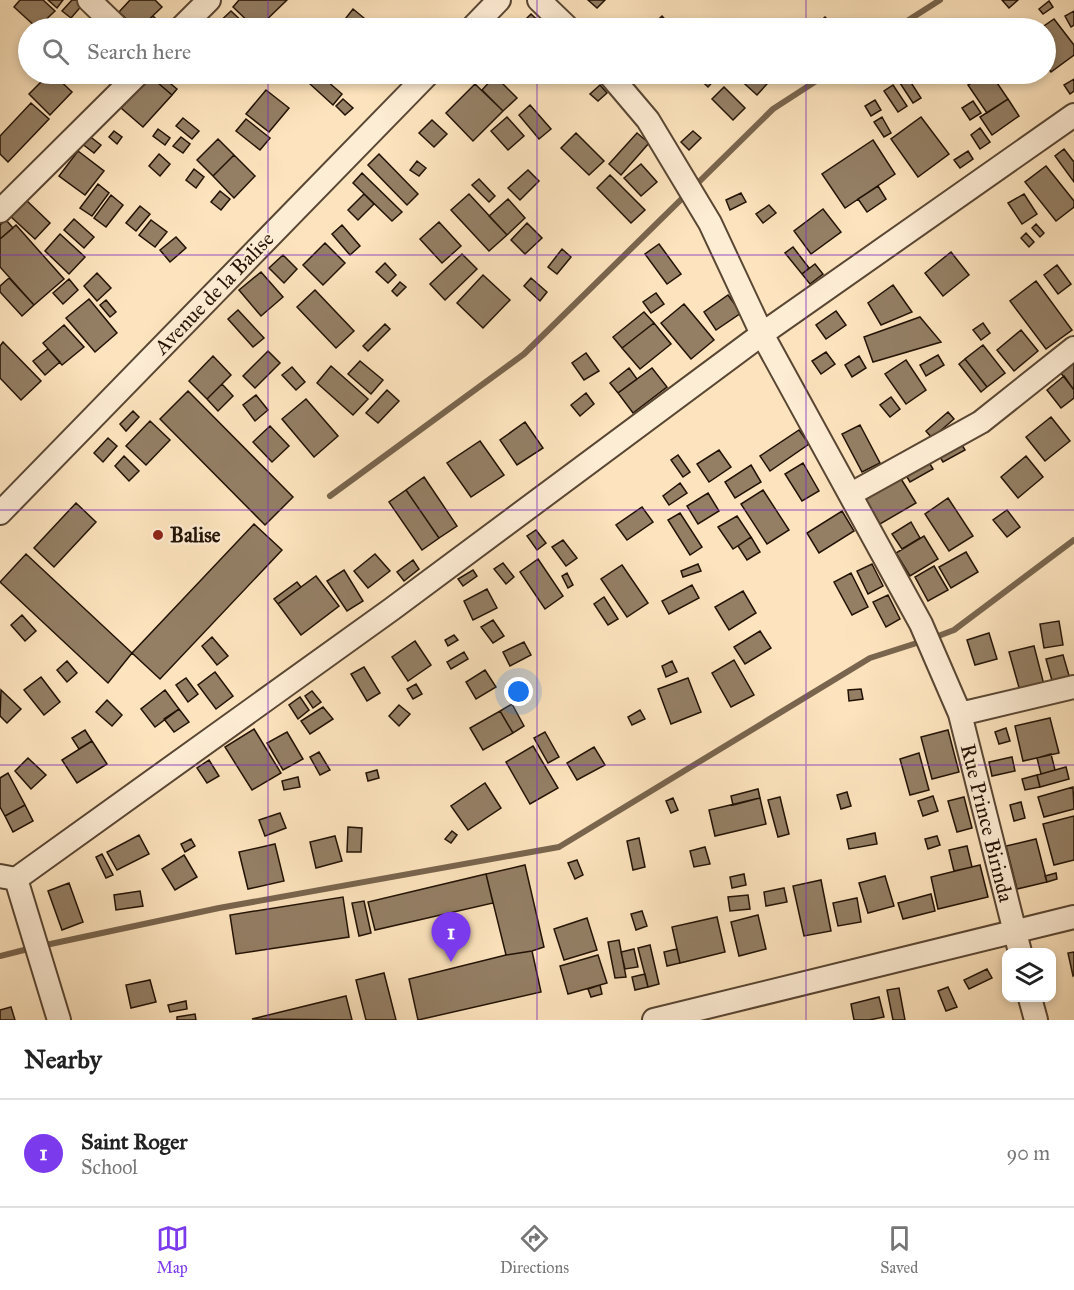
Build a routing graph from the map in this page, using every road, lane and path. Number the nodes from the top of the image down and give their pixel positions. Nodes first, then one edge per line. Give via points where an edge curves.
1 (89, 0) edge
2 (209, 0) edge
3 (500, 0) edge
4 (539, 0) edge
5 (108, 18) edge
6 (191, 18) edge
7 (482, 18) edge
8 (558, 18) edge
9 (128, 84) edge
10 (418, 84) edge
11 (617, 84) edge
12 (1074, 115) edge
13 (0, 211) edge
14 (762, 334) junction
15 (1074, 348) edge
16 (851, 495) junction
17 (0, 513) edge
18 (1074, 687) edge
19 (960, 714) junction
20 (8, 877) edge
21 (1074, 917) edge
22 (1017, 942) edge
23 (1031, 1002) edge
24 (59, 1020) edge
25 (654, 1020) edge
26 (1036, 1020) edge

1 - 5 street
2 - 6 street
3 - 7 street
4 - 8 street
9 - 13 street
10 - 17 street, Avenue de la Balise
11 - 14 street, Rue Prince Birinda via 648,120 710,223
12 - 14 street
14 - 16 street, Rue Prince Birinda
14 - 20 street via 392,609
15 - 16 street via 981,422
16 - 19 street, Rue Prince Birinda via 921,624
18 - 19 street
19 - 22 street, Rue Prince Birinda
20 - 24 street via 32,930
21 - 22 street
22 - 25 street
23 - 26 street

